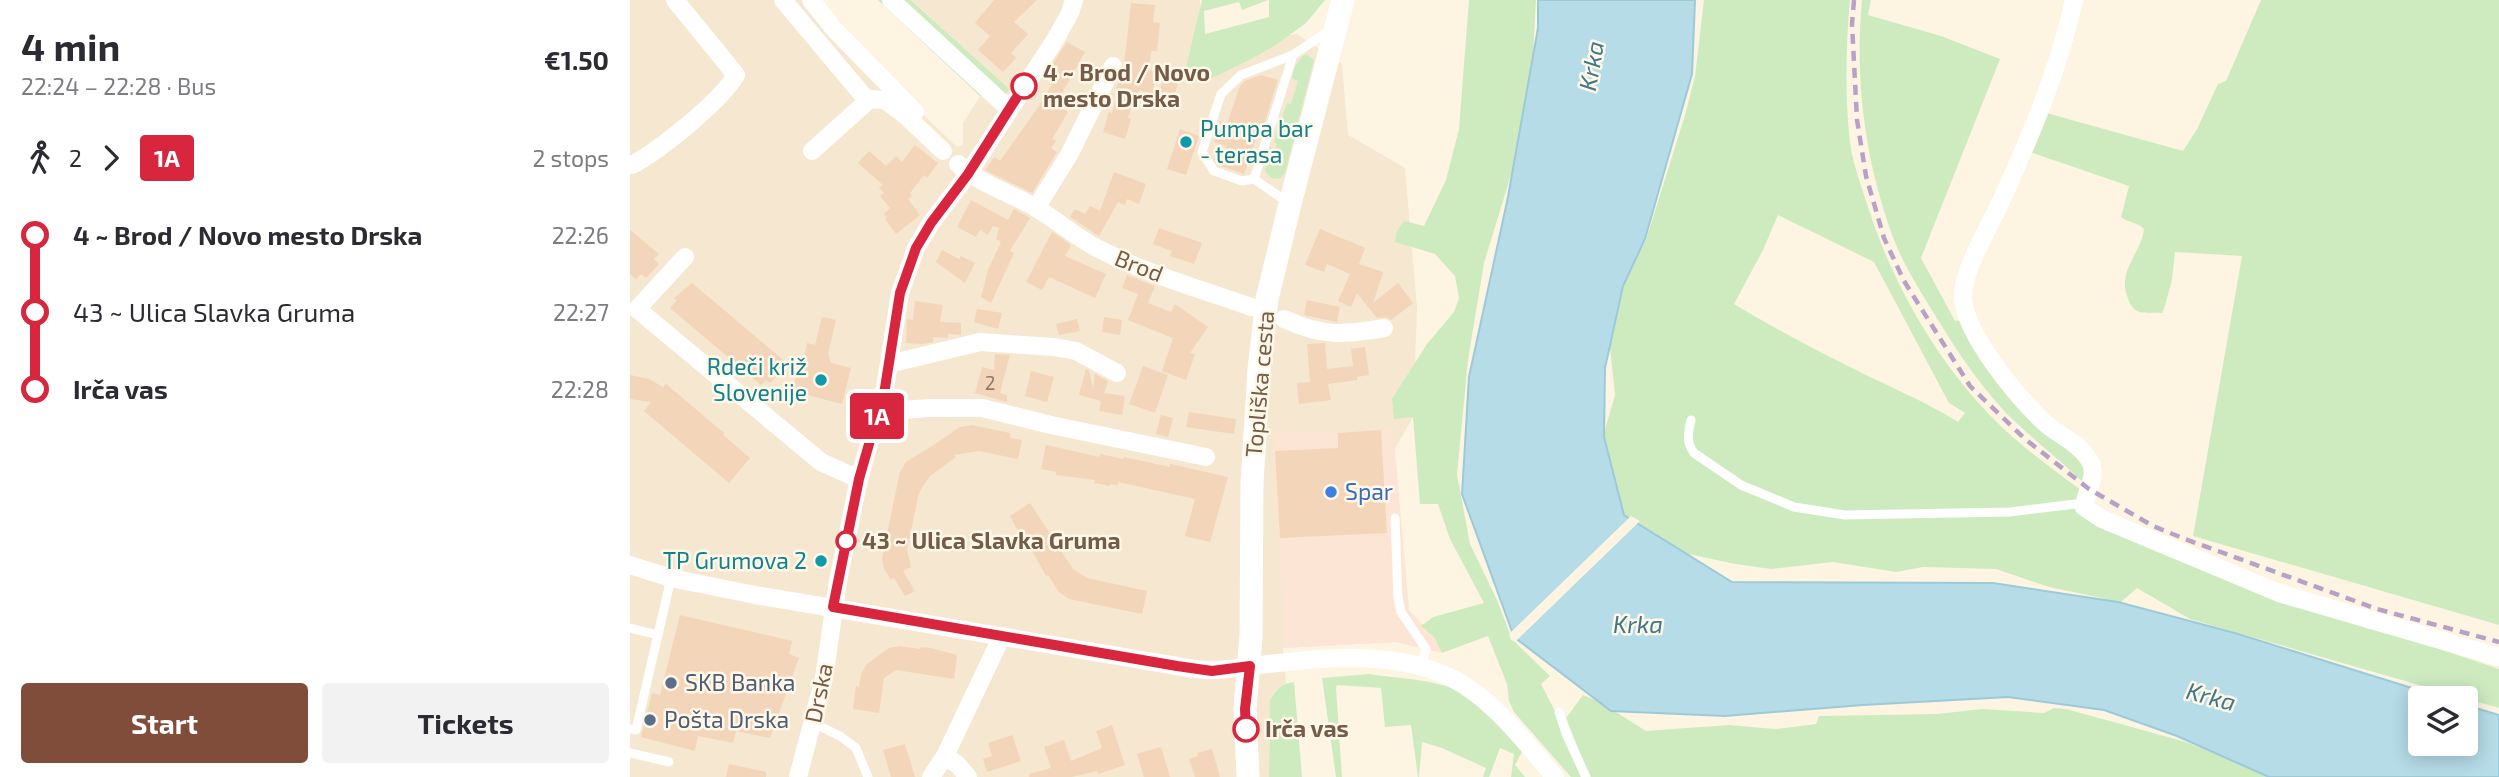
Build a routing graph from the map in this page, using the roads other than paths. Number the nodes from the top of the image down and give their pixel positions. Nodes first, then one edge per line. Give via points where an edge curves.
1 (675, 0) edge
2 (782, 0) edge
3 (811, 0) edge
4 (891, 0) edge
5 (1074, 0) edge
6 (1343, 0) edge
7 (2074, 0) edge
8 (1338, 26) junction
9 (1293, 55) junction
10 (1113, 66) dead end
11 (870, 99) junction
12 (1009, 109) junction
13 (812, 151) dead end
14 (957, 162) junction
15 (632, 165) dead end
16 (1254, 180) junction
17 (1290, 204) junction
18 (1036, 208) junction
19 (685, 257) dead end
20 (633, 306) edge
21 (1251, 307) dead end
22 (1284, 319) dead end
23 (1384, 328) dead end
24 (889, 365) junction
25 (1117, 373) dead end
26 (878, 412) junction
27 (1691, 420) dead end
28 (1206, 457) dead end
29 (859, 479) junction
30 (2084, 503) junction
31 (1395, 518) dead end
32 (630, 565) edge
33 (671, 578) junction
34 (833, 607) junction
35 (630, 628) edge
36 (658, 635) junction
37 (1002, 636) junction
38 (2499, 657) edge
39 (1250, 666) junction
40 (1421, 666) junction
41 (1559, 712) dead end
42 (813, 723) junction
43 (630, 729) edge
44 (630, 753) edge
45 (945, 756) junction
46 (668, 762) dead end
47 (798, 777) edge
48 (868, 777) edge
49 (931, 777) edge
50 (968, 777) edge
51 (1248, 777) edge
52 (1555, 777) edge
53 (1586, 777) edge

1 - 15 street via 736,75 729,87 671,139
2 - 11 street
3 - 14 street
4 - 12 street
5 - 12 street via 1055,40
6 - 8 main road, Topliška cesta
7 - 30 street via 2058,62 1981,242 1963,298 1978,340 1998,370 2046,424 2090,460 2093,475
8 - 9 lane
8 - 17 main road, Topliška cesta
9 - 16 lane
9 - 16 lane via 1241,75 1221,94 1202,152 1214,171 1242,181
10 - 18 street via 1069,155
11 - 13 street
11 - 14 street via 885,100
12 - 14 street
14 - 18 street, Brod
14 - 24 street via 900,293
16 - 17 lane
17 - 39 main road, Topliška cesta via 1267,299 1259,369 1252,482
18 - 21 street, Brod via 1098,249 1134,266
19 - 20 street
20 - 29 street via 821,462
22 - 23 street via 1342,335
24 - 25 street via 981,342 1076,351
24 - 26 street
26 - 28 street via 982,408
26 - 29 street, Drska
27 - 30 lane via 1687,437 1694,453 1741,485 1794,506 1845,515 2010,512
29 - 34 street, Drska
30 - 38 street via 2102,519 2279,593
31 - 40 lane via 1398,597 1401,612 1426,649
32 - 33 street
33 - 34 street
33 - 36 lane
34 - 37 street
34 - 42 street, Drska
35 - 36 lane
36 - 43 lane via 636,730
37 - 39 street via 1212,671
37 - 45 street
39 - 40 street via 1371,659
39 - 51 main road, Topliška cesta via 1245,709
40 - 52 street via 1476,693
41 - 53 lane
42 - 47 street, Drska
42 - 48 lane via 856,748
44 - 46 lane
45 - 49 street
45 - 50 street

